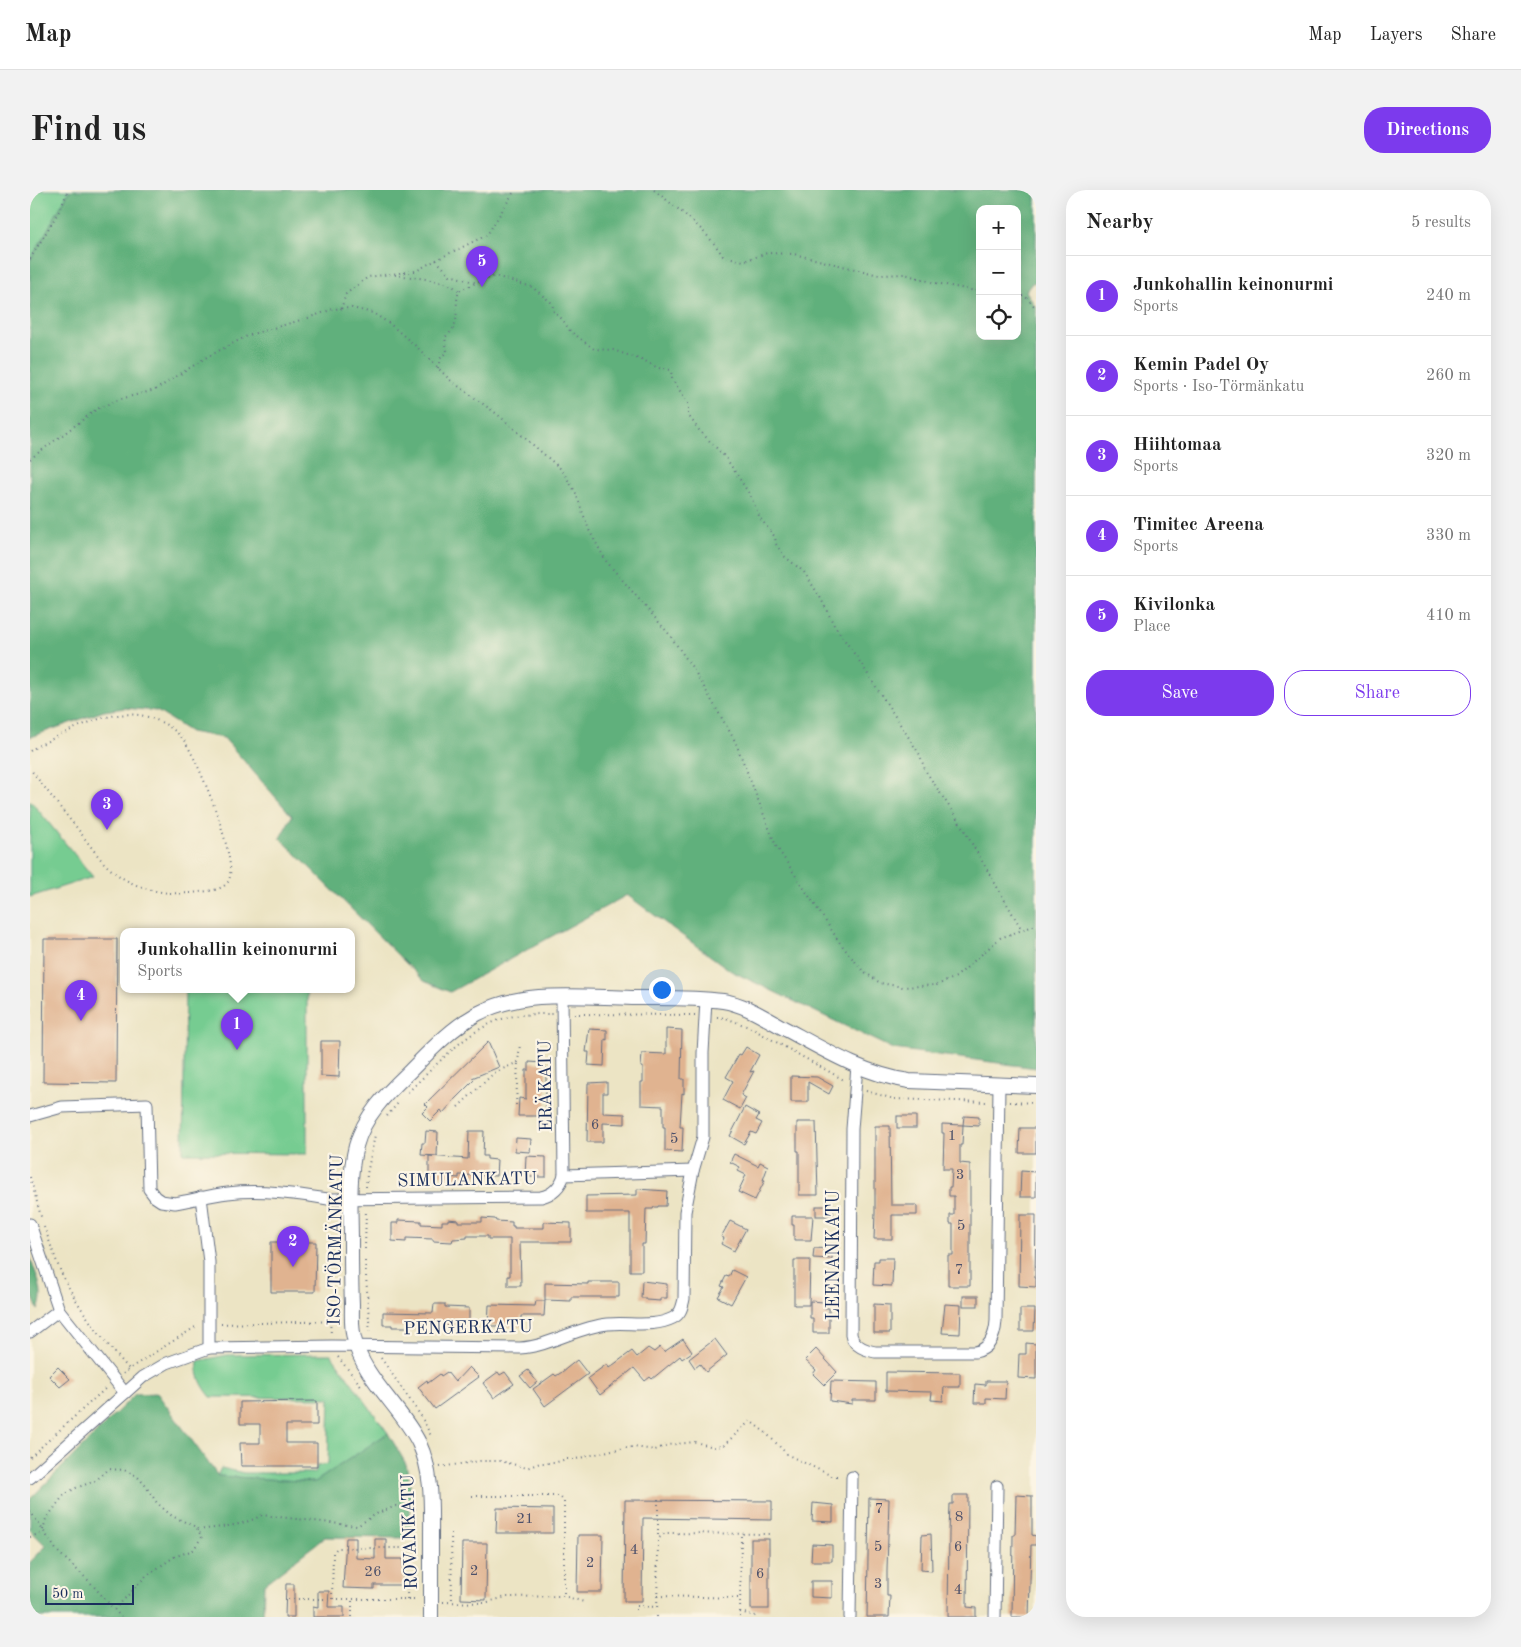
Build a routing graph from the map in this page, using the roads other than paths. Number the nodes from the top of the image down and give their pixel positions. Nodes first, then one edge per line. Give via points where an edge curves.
1 (562, 997) junction
2 (706, 1000) junction
3 (857, 1066) junction
4 (999, 1084) junction
5 (1036, 1086) edge
6 (30, 1116) edge
7 (693, 1171) junction
8 (564, 1175) junction
9 (201, 1197) junction
10 (352, 1199) junction
11 (30, 1224) edge
12 (59, 1310) junction
13 (30, 1332) edge
14 (356, 1347) junction
15 (210, 1348) junction
16 (125, 1393) junction
17 (852, 1477) road end
18 (30, 1478) edge
19 (997, 1486) dead end
20 (431, 1617) edge
21 (850, 1617) edge
22 (995, 1617) edge

1 - 2 street, ISO-TÖRMÄNKATU
1 - 8 street, ERÄKATU
1 - 10 street, ISO-TÖRMÄNKATU via 502,1003 458,1026 436,1045 390,1090 371,1114 356,1145
2 - 3 street, ISO-TÖRMÄNKATU via 725,1001 751,1010
2 - 7 street, PENGERKATU via 703,1137
3 - 4 street, ISO-TÖRMÄNKATU via 909,1081
3 - 4 street, LEENANKATU via 852,1129 851,1334 857,1344 875,1352 975,1352 987,1346 994,1335
4 - 5 street, ISO-TÖRMÄNKATU
6 - 9 street, SIMULANKATU via 62,1107 147,1104 149,1189 155,1197 167,1203
7 - 8 street
7 - 14 street, PENGERKATU via 684,1212 684,1299 680,1312 673,1318 648,1324 593,1327 525,1348
8 - 10 street, SIMULANKATU via 551,1194 541,1197
9 - 10 street, SIMULANKATU via 252,1192
9 - 15 street via 209,1262
10 - 14 street, ISO-TÖRMÄNKATU via 352,1319
11 - 12 street
12 - 13 street
12 - 16 street
14 - 15 street
14 - 20 street, ROVANKATU via 380,1388 419,1442 425,1458 430,1485
15 - 16 street via 167,1363 143,1376
16 - 18 street
17 - 21 street
19 - 22 street

